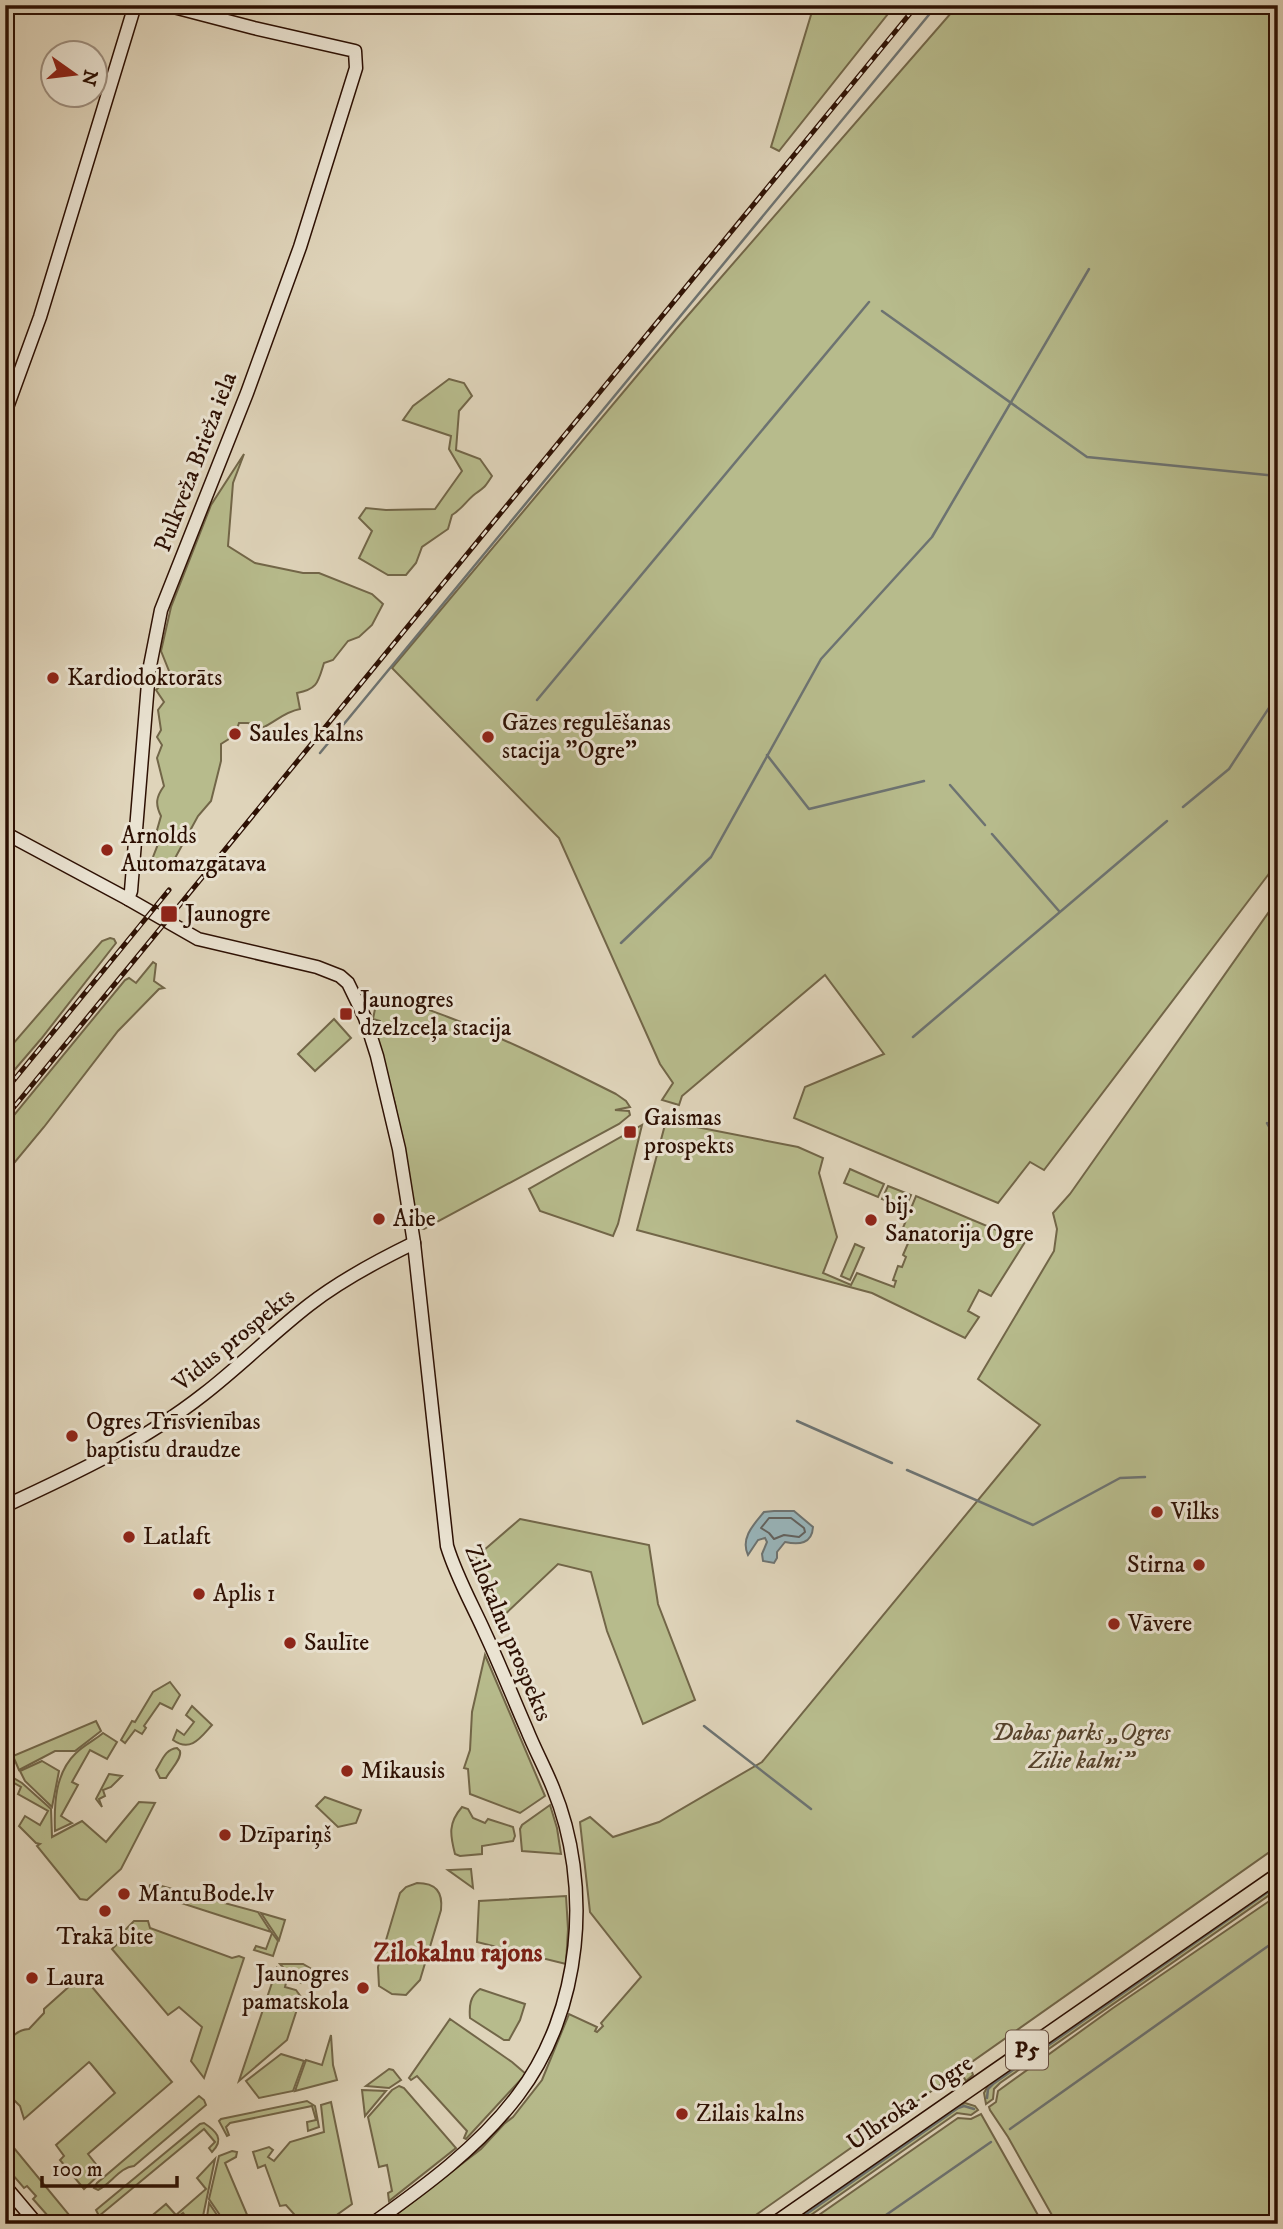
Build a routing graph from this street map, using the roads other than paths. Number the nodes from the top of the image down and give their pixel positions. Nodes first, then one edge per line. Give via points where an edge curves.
1 (135, 5) edge
2 (166, 5) edge
3 (5, 413) edge
4 (5, 833) edge
5 (128, 899) junction
6 (414, 1243) junction
7 (5, 1506) edge
8 (1278, 1875) edge
9 (5, 2186) edge
10 (37, 2224) edge
11 (372, 2224) edge
12 (775, 2224) edge

1 - 3 main road via 40,317
2 - 5 main road, Pulkveža Brieža iela via 355,51 356,68 300,247 162,610 149,671
4 - 5 main road
5 - 6 main road, Zilokalnu prospekts via 198,939 317,967 348,983 365,1018 388,1096
6 - 7 main road, Vidus prospekts via 330,1290 203,1395 142,1437
6 - 11 main road, Zilokalnu prospekts via 447,1546 563,1814 574,1876 576,1929 572,1970 561,2009 546,2050 524,2087 466,2150
8 - 12 main road, Ulbroka - Ogre / P5
9 - 10 main road

